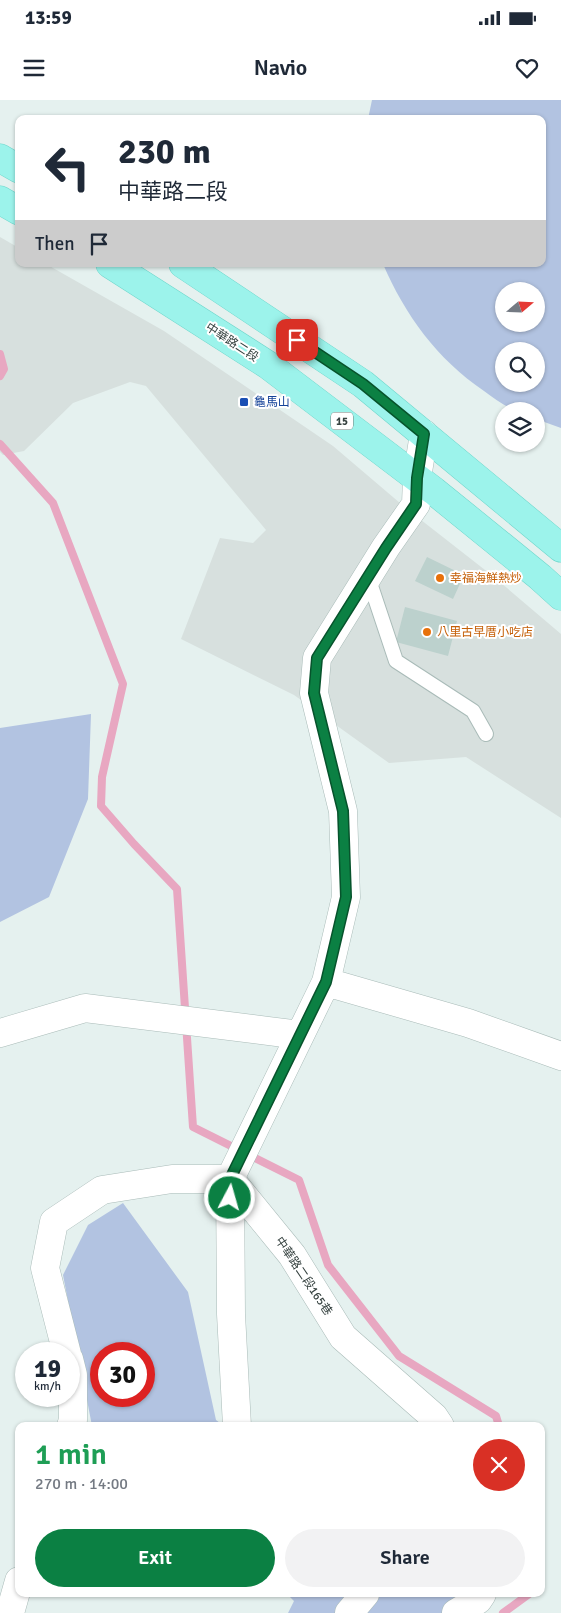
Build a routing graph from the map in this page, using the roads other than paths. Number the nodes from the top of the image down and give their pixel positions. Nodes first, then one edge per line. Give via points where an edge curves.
1 (0, 158) edge
2 (15, 166) edge
3 (0, 200) edge
4 (15, 209) edge
5 (115, 267) edge
6 (188, 267) edge
7 (424, 434) junction
8 (417, 478) junction
9 (561, 548) edge
10 (368, 576) junction
11 (561, 596) edge
12 (486, 734) dead end
13 (326, 982) junction
14 (0, 1033) edge
15 (300, 1035) junction
16 (561, 1056) edge
17 (233, 1173) junction
18 (64, 1342) edge
19 (73, 1407) edge
20 (72, 1422) edge
21 (237, 1422) edge
22 (437, 1422) edge
23 (15, 1595) edge
24 (362, 1597) edge
25 (480, 1597) edge
26 (10, 1613) edge
27 (349, 1613) edge
28 (456, 1613) edge

1 - 2 main road
3 - 4 main road
5 - 8 main road, 中華路二段 / 15 via 268,365
6 - 7 main road via 363,384
7 - 8 street
7 - 9 main road
8 - 10 street via 416,504
8 - 11 main road, 中華路二段 / 15
10 - 12 lane via 396,661 473,711
10 - 13 street via 317,658 314,693 343,811 346,897
13 - 15 street
13 - 16 street via 468,1022
14 - 15 street via 85,1008
15 - 17 street
17 - 18 street via 102,1190 54,1222 44,1268
17 - 21 street via 231,1314
17 - 22 street, 中華路二段165巷 via 292,1255 343,1337
19 - 20 street
23 - 26 street
24 - 27 street
25 - 28 street

